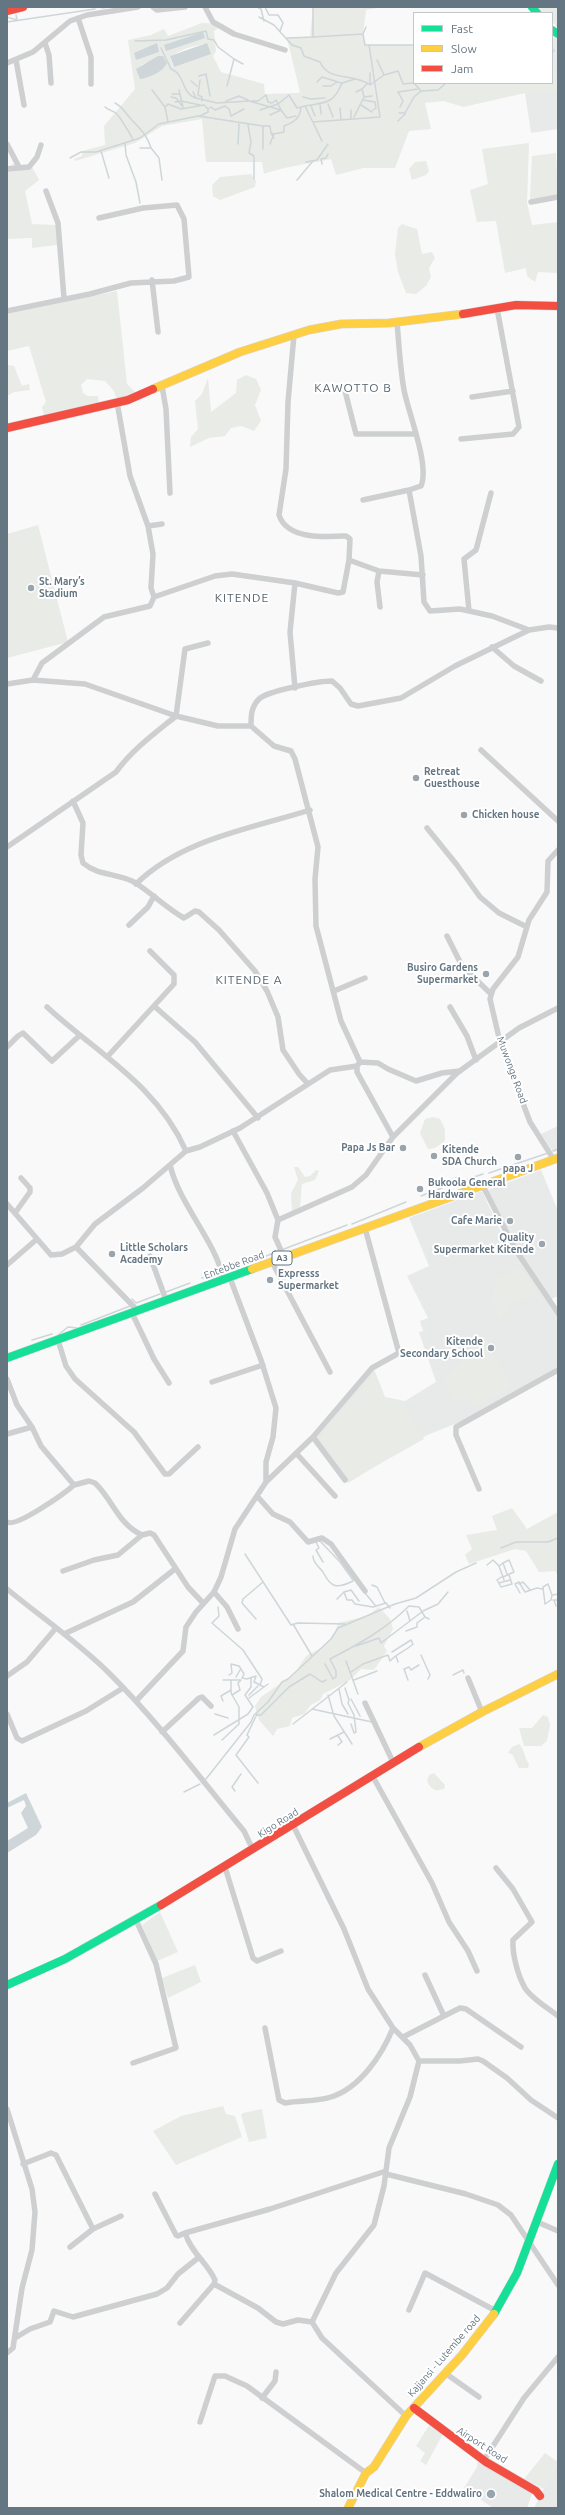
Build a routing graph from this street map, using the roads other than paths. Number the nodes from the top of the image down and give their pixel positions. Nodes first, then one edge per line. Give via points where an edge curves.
1 (23, 7) edge
2 (138, 7) edge
3 (153, 7) edge
4 (185, 7) edge
5 (205, 7) edge
6 (98, 10) edge
7 (7, 11) edge
8 (78, 18) junction
9 (45, 43) junction
10 (285, 50) dead end
11 (16, 60) junction
12 (7, 63) edge
13 (51, 83) dead end
14 (91, 84) dead end
15 (24, 106) dead end
16 (7, 144) edge
17 (41, 145) dead end
18 (19, 167) junction
19 (7, 169) edge
20 (46, 191) dead end
21 (558, 197) edge
22 (531, 202) dead end
23 (98, 218) dead end
24 (152, 280) junction
25 (64, 298) junction
26 (558, 306) edge
27 (497, 308) junction
28 (7, 311) edge
29 (397, 322) junction
30 (158, 332) dead end
31 (294, 334) junction
32 (162, 386) junction
33 (344, 387) dead end
34 (513, 392) junction
35 (472, 397) dead end
36 (117, 402) junction
37 (7, 428) edge
38 (416, 434) junction
39 (461, 439) dead end
40 (409, 490) junction
41 (170, 493) dead end
42 (491, 493) dead end
43 (363, 500) dead end
44 (162, 524) dead end
45 (148, 526) junction
46 (349, 560) junction
47 (379, 571) junction
48 (423, 575) junction
49 (295, 583) junction
50 (154, 597) junction
51 (380, 607) dead end
52 (469, 611) junction
53 (558, 628) edge
54 (529, 630) junction
55 (208, 643) dead end
56 (492, 647) junction
57 (33, 680) junction
58 (541, 681) dead end
59 (7, 684) edge
60 (295, 688) junction
61 (176, 716) junction
62 (251, 726) junction
63 (481, 750) dead end
64 (73, 801) junction
65 (310, 810) junction
66 (558, 822) edge
67 (427, 828) dead end
68 (7, 848) edge
69 (558, 850) edge
70 (136, 884) junction
71 (154, 896) junction
72 (129, 925) dead end
73 (527, 927) junction
74 (447, 936) dead end
75 (150, 952) dead end
76 (365, 978) dead end
77 (334, 991) junction
78 (490, 994) junction
79 (154, 1006) junction
80 (47, 1007) dead end
81 (450, 1007) dead end
82 (558, 1008) edge
83 (79, 1036) junction
84 (500, 1042) junction
85 (7, 1046) edge
86 (108, 1056) junction
87 (476, 1060) junction
88 (358, 1064) junction
89 (460, 1071) junction
90 (308, 1084) junction
91 (258, 1118) junction
92 (233, 1131) junction
93 (393, 1137) junction
94 (186, 1151) junction
95 (556, 1159) edge
96 (170, 1165) junction
97 (22, 1178) dead end
98 (483, 1186) junction
99 (7, 1204) edge
100 (15, 1213) junction
101 (278, 1220) junction
102 (365, 1228) junction
103 (37, 1239) junction
104 (76, 1247) junction
105 (150, 1256) dead end
106 (284, 1257) junction
107 (272, 1262) junction
108 (7, 1265) edge
109 (227, 1279) junction
110 (166, 1300) junction
111 (135, 1312) junction
112 (558, 1313) edge
113 (58, 1340) junction
114 (7, 1358) edge
115 (263, 1365) junction
116 (558, 1370) edge
117 (330, 1372) dead end
118 (7, 1379) edge
119 (212, 1382) dead end
120 (169, 1383) dead end
121 (32, 1427) junction
122 (7, 1434) edge
123 (313, 1437) junction
124 (198, 1447) dead end
125 (296, 1453) junction
126 (345, 1480) dead end
127 (266, 1482) junction
128 (74, 1485) junction
129 (479, 1489) dead end
130 (257, 1496) junction
131 (335, 1496) dead end
132 (7, 1522) edge
133 (142, 1536) junction
134 (175, 1569) junction
135 (63, 1571) dead end
136 (7, 1589) edge
137 (365, 1591) dead end
138 (214, 1592) junction
139 (203, 1603) junction
140 (56, 1628) junction
141 (238, 1629) dead end
142 (64, 1634) junction
143 (558, 1674) edge
144 (7, 1676) edge
145 (468, 1678) dead end
146 (124, 1688) junction
147 (136, 1701) junction
148 (365, 1703) dead end
149 (211, 1706) dead end
150 (482, 1712) junction
151 (7, 1714) edge
152 (162, 1732) junction
153 (393, 1762) junction
154 (372, 1775) junction
155 (293, 1825) junction
156 (253, 1850) junction
157 (226, 1867) junction
158 (496, 1868) dead end
159 (136, 1920) junction
160 (280, 1950) dead end
161 (478, 1971) dead end
162 (425, 1975) dead end
163 (7, 1985) edge
164 (444, 2016) junction
165 (558, 2016) edge
166 (265, 2028) dead end
167 (393, 2028) junction
168 (403, 2038) junction
169 (520, 2047) dead end
170 (419, 2061) junction
171 (133, 2063) dead end
172 (7, 2109) edge
173 (558, 2118) edge
174 (23, 2164) junction
175 (558, 2164) edge
176 (386, 2173) junction
177 (155, 2194) dead end
178 (121, 2216) dead end
179 (535, 2221) junction
180 (93, 2229) junction
181 (558, 2231) edge
182 (185, 2233) junction
183 (528, 2240) junction
184 (70, 2247) dead end
185 (198, 2258) junction
186 (214, 2284) junction
187 (558, 2285) edge
188 (409, 2310) dead end
189 (496, 2311) junction
190 (312, 2322) junction
191 (180, 2323) dead end
192 (15, 2338) junction
193 (7, 2353) edge
194 (558, 2357) edge
195 (276, 2372) dead end
196 (445, 2373) junction
197 (479, 2397) dead end
198 (262, 2398) junction
199 (414, 2408) junction
200 (406, 2416) junction
201 (200, 2422) dead end
202 (484, 2460) junction
203 (366, 2473) junction
204 (540, 2496) dead end
205 (348, 2508) edge

1 - 7 main road
2 - 6 street
3 - 4 street via 157,10
5 - 10 street via 213,22 234,34
6 - 8 street
8 - 9 street via 60,27
8 - 14 street via 91,56
9 - 11 street
9 - 13 street via 49,55
11 - 12 street
11 - 15 street
16 - 18 street
17 - 18 street via 37,157 29,167
18 - 19 street
20 - 25 street via 58,223
21 - 22 street
23 - 24 street via 172,204 181,209 189,276 174,280
24 - 25 street via 131,282
24 - 30 street
25 - 28 street
26 - 27 main road via 516,305
27 - 29 main road
27 - 34 street
29 - 31 main road via 326,326
29 - 38 street via 404,389
31 - 32 main road via 240,352
31 - 46 street via 286,469 279,515 286,525 307,535 348,537 351,542
32 - 36 main road
32 - 41 street via 166,409
33 - 38 street via 356,434
34 - 35 street
34 - 39 street via 519,427 517,431 513,434
36 - 37 main road
36 - 45 street via 130,476
38 - 40 street via 422,464 422,483 418,488
40 - 43 street
40 - 48 street
42 - 52 street via 476,550 464,559
44 - 45 street
45 - 50 street via 153,554 151,588
46 - 47 street
46 - 49 street via 343,592
47 - 48 street
47 - 51 street via 377,582
48 - 52 street via 424,602 429,610
49 - 50 street via 224,575
49 - 60 street via 290,632
50 - 57 street via 150,606 112,614 85,629 42,663
52 - 54 street via 492,616
53 - 54 street
54 - 56 street
55 - 61 street via 185,649
56 - 58 street via 514,666
56 - 60 street via 401,698 364,706 352,704 332,681
57 - 59 street
57 - 61 street via 85,684
60 - 62 street via 260,698 252,709
61 - 62 street via 218,726
61 - 64 street via 142,742 123,760 116,772
62 - 65 street via 271,744 293,754
63 - 66 street
64 - 68 street
64 - 70 street via 83,823 80,855 83,863 100,873 123,877
65 - 70 street via 205,842 167,860
65 - 77 street via 318,847 315,879 316,926
67 - 73 street via 480,897 496,911
69 - 73 street via 547,865 547,892
70 - 71 street
71 - 72 street via 148,907
71 - 90 street via 184,918 195,911 199,912 219,930 255,971 278,1017 283,1050
73 - 78 street via 518,957
74 - 78 street via 462,966
75 - 79 street via 175,977 169,991
76 - 77 street
77 - 88 street via 341,1021
78 - 84 street, Muwonge Road
79 - 86 street
79 - 91 street via 195,1042
80 - 83 street
81 - 87 street via 467,1036
82 - 84 street via 526,1024
83 - 85 street via 52,1061 23,1033
83 - 86 street
84 - 87 street
84 - 95 street, Muwonge Road via 530,1122
86 - 94 street via 159,1105 177,1130
87 - 89 street
88 - 89 street via 378,1063 416,1081 442,1073
88 - 90 street via 330,1070
88 - 93 street via 360,1080
89 - 93 street
90 - 91 street
91 - 92 street
92 - 94 street
92 - 101 street via 267,1193
93 - 101 street via 366,1174 352,1187
94 - 96 street
95 - 98 main road, Entebbe Road / A3
96 - 104 street via 95,1224
96 - 109 street via 179,1189
97 - 100 street via 30,1192
98 - 102 main road, Entebbe Road / A3
98 - 112 street via 515,1249
99 - 100 street
100 - 103 street
101 - 106 street via 274,1232
102 - 106 main road, Entebbe Road / A3
102 - 123 street via 400,1350 397,1355 372,1368
103 - 104 street via 55,1256
103 - 108 street
104 - 111 street via 128,1298
105 - 110 street
106 - 107 main road, Entebbe Road / A3
107 - 109 main road, Entebbe Road / A3
107 - 117 street
109 - 110 main road, Entebbe Road / A3
109 - 115 street
110 - 111 main road, Entebbe Road / A3
111 - 113 main road, Entebbe Road / A3
111 - 120 street via 154,1359
113 - 114 main road, Entebbe Road / A3
113 - 124 street via 66,1366 75,1378 138,1435 165,1474 169,1474
115 - 119 street
115 - 127 street via 276,1408 273,1437 266,1462
116 - 129 street via 456,1427 456,1435
118 - 121 street via 19,1408
121 - 122 street
121 - 128 street via 41,1446
123 - 125 street
123 - 126 street
125 - 127 street
125 - 131 street
127 - 130 street
128 - 132 street via 60,1497 17,1522
128 - 133 street via 89,1481 95,1483 121,1520
130 - 137 street via 273,1514 290,1522 308,1542 322,1538 331,1544
130 - 138 street via 235,1529
133 - 134 street via 150,1533 154,1535
133 - 135 street via 118,1555
134 - 139 street
134 - 142 street via 133,1602
136 - 140 street
138 - 139 street
138 - 141 street via 227,1607
139 - 147 street via 186,1626 183,1651
140 - 142 street
140 - 144 street via 27,1662
142 - 146 street
143 - 150 main road, Kigo Road
145 - 150 street
146 - 147 street
146 - 151 street via 86,1711 22,1741 17,1738
147 - 152 street
148 - 153 street
149 - 152 street via 202,1697 199,1698
150 - 153 main road, Kigo Road
152 - 156 street via 244,1831
153 - 154 main road, Kigo Road
154 - 155 main road, Kigo Road
154 - 161 street via 432,1883 449,1922 468,1950
155 - 156 main road, Kigo Road
155 - 167 street via 344,1929 368,1989
156 - 157 main road, Kigo Road
157 - 159 main road, Kigo Road
157 - 160 street via 254,1958 257,1961
158 - 165 street via 516,1893 532,1922 513,1940 523,1983 529,1992
159 - 163 main road, Kigo Road via 65,1959
159 - 171 street via 156,1964 176,2048
162 - 164 street
164 - 168 street
164 - 169 street via 460,2008 466,2009
166 - 167 street via 280,2100 285,2103 332,2097 353,2084 378,2056
167 - 168 street
168 - 170 street
170 - 173 street via 483,2061 531,2100
170 - 176 street via 410,2097 389,2148
172 - 174 street
174 - 180 street via 51,2153 56,2155
174 - 192 street via 34,2199 35,2225
175 - 179 main road, Kajjansi - Lutembe road
176 - 182 street
176 - 183 street via 498,2205 508,2211
176 - 190 street via 374,2225 336,2273
177 - 182 street via 176,2235
178 - 180 street
179 - 181 street
179 - 183 main road, Kajjansi - Lutembe road
180 - 184 street
182 - 185 street
183 - 187 street
183 - 189 main road, Kajjansi - Lutembe road via 517,2273
185 - 186 street via 213,2274
185 - 192 street via 178,2274 168,2288 157,2294 73,2317 54,2311 50,2322 30,2328
186 - 190 street via 258,2308 276,2322
186 - 191 street
188 - 189 street via 425,2273
189 - 196 main road, Kajjansi - Lutembe road
190 - 200 street via 329,2344
192 - 193 street via 13,2350
194 - 202 street via 524,2398
195 - 198 street via 273,2384
196 - 197 street
196 - 199 main road, Kajjansi - Lutembe road
198 - 201 street via 234,2380 215,2375
198 - 203 street
199 - 200 main road, Kajjansi - Lutembe road
199 - 202 main road, Airport Road
200 - 203 main road, Kajjansi - Lutembe road via 374,2467
202 - 204 main road, Airport Road via 536,2491
203 - 205 main road, Kajjansi - Lutembe road

